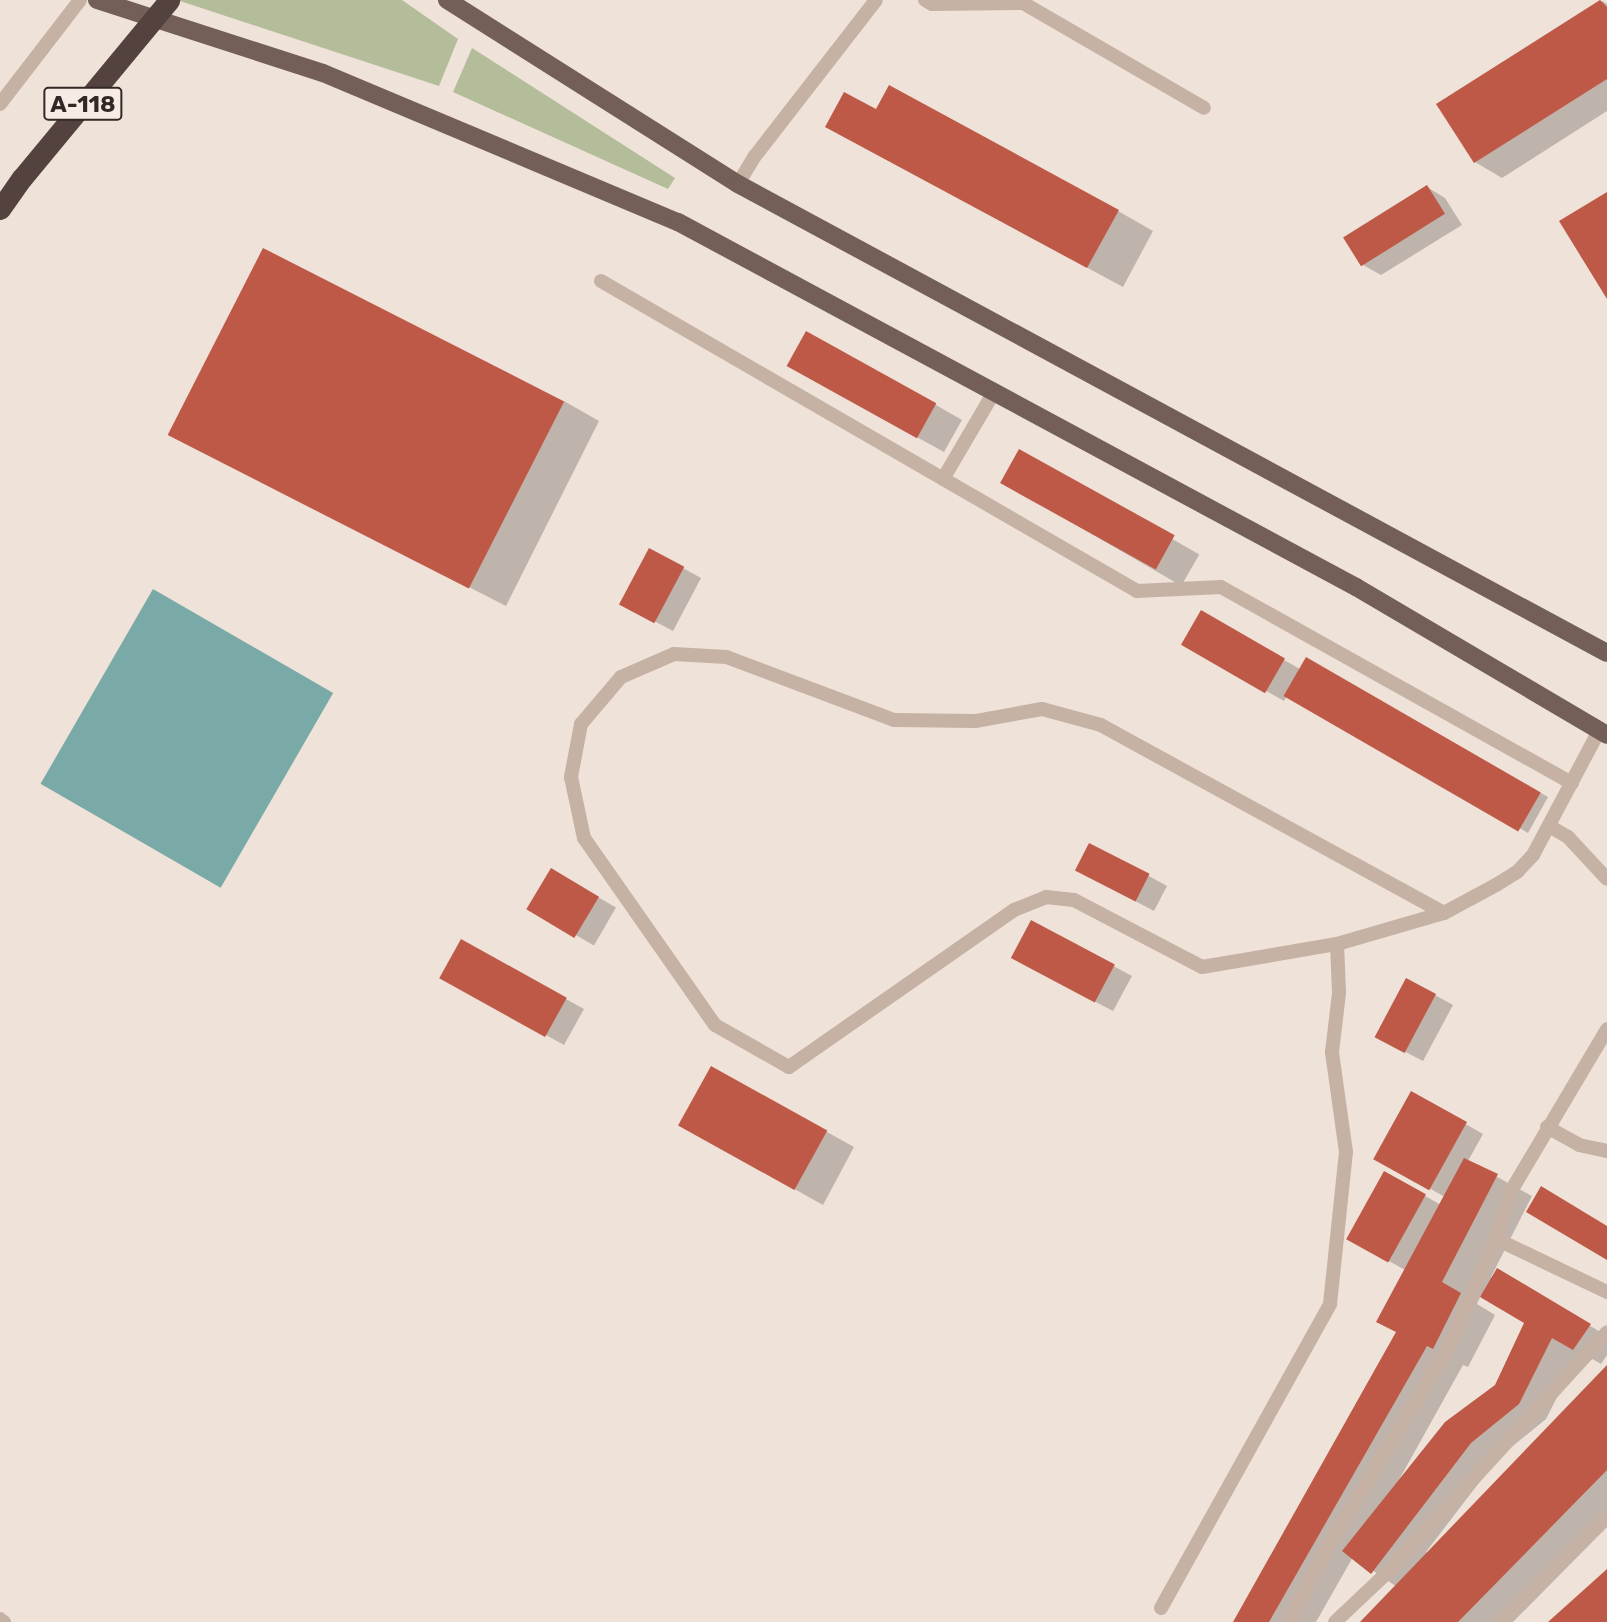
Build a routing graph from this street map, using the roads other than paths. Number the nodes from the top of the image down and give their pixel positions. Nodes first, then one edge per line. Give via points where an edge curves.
1 (80, 0) edge
2 (97, 0) edge
3 (169, 0) edge
4 (447, 0) edge
5 (876, 0) edge
6 (925, 0) edge
7 (0, 104) edge
8 (1204, 108) dead end
9 (738, 184) junction
10 (0, 209) edge
11 (601, 281) dead end
12 (994, 392) junction
13 (943, 479) junction
14 (1607, 653) edge
15 (1603, 733) edge
16 (1572, 783) junction
17 (1549, 826) junction
18 (1607, 879) edge
19 (1444, 913) junction
20 (1337, 944) junction
21 (1607, 1029) edge
22 (1547, 1127) junction
23 (1607, 1151) edge
24 (1496, 1239) junction
25 (1607, 1292) edge
26 (1607, 1332) edge
27 (1607, 1517) edge
28 (1161, 1608) dead end
29 (0, 1619) edge
30 (4, 1622) edge
31 (1289, 1622) edge
32 (1335, 1622) edge
33 (1500, 1622) edge

1 - 7 lane
2 - 12 main road via 323,73 554,167 678,222
3 - 10 highway, А-118, bridge
4 - 9 main road
5 - 9 lane
6 - 8 lane via 932,4 1023,3
9 - 14 main road
11 - 13 lane
12 - 13 lane
12 - 15 main road via 1356,587
13 - 16 lane via 1137,591 1221,587
15 - 16 lane
16 - 17 lane
17 - 18 lane via 1568,837
17 - 19 lane via 1518,871
19 - 20 lane
19 - 20 lane via 1101,724 1042,709 975,721 894,720 726,657 674,654 621,677 581,724 571,776 584,838 715,1025 789,1067 1014,910 1046,897 1074,900 1202,967
20 - 28 lane via 1339,993 1332,1052 1346,1152 1330,1304
21 - 22 lane
22 - 23 lane via 1579,1145
22 - 24 lane via 1511,1191
24 - 25 lane
24 - 31 lane via 1447,1350 1322,1557
26 - 32 lane via 1391,1570
27 - 33 lane
29 - 30 lane

